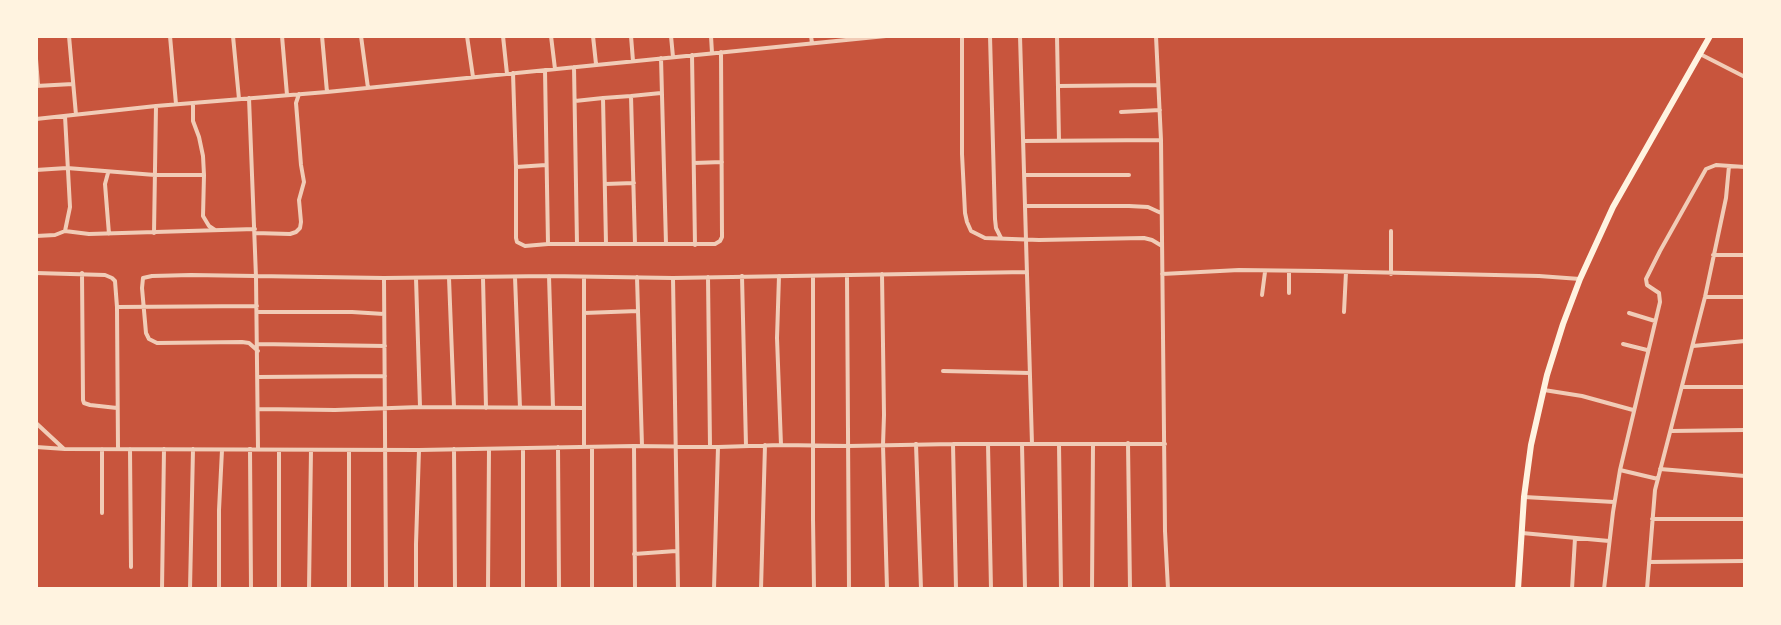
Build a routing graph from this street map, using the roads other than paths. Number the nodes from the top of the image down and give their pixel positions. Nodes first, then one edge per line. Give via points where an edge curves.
1 (69, 36) edge
2 (170, 36) edge
3 (233, 36) edge
4 (282, 36) edge
5 (322, 36) edge
6 (361, 36) edge
7 (467, 36) edge
8 (503, 36) edge
9 (551, 36) edge
10 (593, 36) edge
11 (631, 36) edge
12 (671, 36) edge
13 (711, 36) edge
14 (811, 36) edge
15 (876, 36) edge
16 (886, 36) edge
17 (962, 36) edge
18 (990, 36) edge
19 (1020, 36) edge
20 (1058, 36) edge
21 (1156, 36) edge
22 (1710, 36) edge
23 (845, 38) edge
24 (812, 43) junction
25 (721, 52) junction
26 (712, 53) junction
27 (1700, 54) junction
28 (692, 55) junction
29 (674, 57) junction
30 (661, 58) junction
31 (36, 59) edge
32 (633, 61) junction
33 (596, 64) junction
34 (574, 67) junction
35 (555, 69) junction
36 (545, 70) junction
37 (510, 73) junction
38 (473, 77) junction
39 (1745, 77) edge
40 (74, 84) junction
41 (1157, 85) junction
42 (37, 86) edge
43 (1058, 86) junction
44 (368, 88) junction
45 (327, 92) junction
46 (661, 93) junction
47 (299, 94) junction
48 (287, 95) junction
49 (631, 96) junction
50 (249, 98) junction
51 (603, 98) junction
52 (239, 99) junction
53 (575, 101) junction
54 (193, 103) junction
55 (176, 104) junction
56 (156, 106) junction
57 (1160, 110) junction
58 (1121, 111) dead end
59 (76, 115) junction
60 (65, 116) junction
61 (36, 119) edge
62 (1161, 140) junction
63 (1023, 141) junction
64 (1059, 141) junction
65 (722, 162) junction
66 (694, 163) junction
67 (546, 165) junction
68 (1729, 166) junction
69 (516, 167) junction
70 (1745, 167) edge
71 (67, 168) junction
72 (36, 170) edge
73 (108, 173) junction
74 (155, 175) junction
75 (204, 175) junction
76 (1024, 175) junction
77 (1129, 175) dead end
78 (634, 183) junction
79 (605, 184) junction
80 (1025, 206) junction
81 (1161, 213) junction
82 (65, 231) junction
83 (217, 231) junction
84 (255, 231) junction
85 (1391, 231) dead end
86 (154, 233) junction
87 (109, 234) junction
88 (36, 236) edge
89 (1001, 239) junction
90 (1026, 239) junction
91 (548, 244) junction
92 (577, 244) junction
93 (606, 244) junction
94 (635, 244) junction
95 (666, 244) junction
96 (695, 245) junction
97 (1162, 246) junction
98 (1713, 255) junction
99 (1745, 255) edge
100 (1265, 271) junction
101 (1289, 271) junction
102 (1027, 272) junction
103 (1346, 272) junction
104 (36, 273) edge
105 (82, 273) junction
106 (882, 274) junction
107 (1162, 274) junction
108 (1391, 274) junction
109 (847, 275) junction
110 (549, 276) junction
111 (708, 276) junction
112 (742, 276) junction
113 (778, 276) junction
114 (813, 276) junction
115 (256, 277) junction
116 (515, 277) junction
117 (584, 277) junction
118 (637, 277) junction
119 (384, 278) junction
120 (416, 278) junction
121 (449, 278) junction
122 (483, 278) junction
123 (673, 278) junction
124 (1580, 279) junction
125 (1289, 293) dead end
126 (1262, 295) dead end
127 (1706, 297) junction
128 (1745, 297) edge
129 (145, 306) junction
130 (117, 307) junction
131 (257, 309) junction
132 (638, 311) junction
133 (1344, 312) dead end
134 (584, 313) junction
135 (1629, 313) dead end
136 (384, 314) junction
137 (1655, 321) junction
138 (1745, 341) edge
139 (258, 344) junction
140 (1623, 344) dead end
141 (385, 346) junction
142 (1693, 346) junction
143 (1647, 350) junction
144 (258, 351) junction
145 (943, 372) dead end
146 (1030, 373) junction
147 (385, 376) junction
148 (258, 377) junction
149 (1682, 387) junction
150 (1745, 387) edge
151 (1543, 390) junction
152 (420, 407) junction
153 (117, 408) junction
154 (386, 408) junction
155 (454, 408) junction
156 (486, 408) junction
157 (520, 408) junction
158 (553, 408) junction
159 (584, 408) junction
160 (259, 409) junction
161 (1634, 410) junction
162 (36, 423) edge
163 (1745, 430) edge
164 (1671, 431) junction
165 (1128, 443) junction
166 (916, 444) junction
167 (953, 444) junction
168 (988, 444) junction
169 (1022, 444) junction
170 (1032, 444) junction
171 (1059, 444) junction
172 (1093, 444) junction
173 (1165, 444) junction
174 (765, 445) junction
175 (781, 445) junction
176 (813, 445) junction
177 (883, 445) junction
178 (634, 446) junction
179 (642, 446) junction
180 (746, 446) junction
181 (849, 446) junction
182 (36, 447) edge
183 (558, 447) junction
184 (584, 447) junction
185 (592, 447) junction
186 (676, 447) junction
187 (710, 447) junction
188 (718, 447) junction
189 (65, 449) junction
190 (102, 449) junction
191 (118, 449) junction
192 (130, 449) junction
193 (164, 449) junction
194 (193, 449) junction
195 (258, 449) junction
196 (454, 449) junction
197 (489, 449) junction
198 (523, 449) junction
199 (222, 450) junction
200 (250, 450) junction
201 (279, 450) junction
202 (311, 450) junction
203 (349, 450) junction
204 (384, 450) junction
205 (419, 450) junction
206 (1660, 469) junction
207 (1620, 470) junction
208 (1745, 476) edge
209 (1658, 479) junction
210 (1524, 497) junction
211 (1614, 502) junction
212 (102, 513) dead end
213 (1652, 519) junction
214 (1745, 519) edge
215 (1522, 533) junction
216 (1575, 538) junction
217 (1609, 541) junction
218 (676, 550) junction
219 (634, 554) junction
220 (1745, 561) edge
221 (1649, 562) junction
222 (131, 567) dead end
223 (162, 589) edge
224 (190, 589) edge
225 (219, 589) edge
226 (250, 589) edge
227 (279, 589) edge
228 (309, 589) edge
229 (349, 589) edge
230 (386, 589) edge
231 (416, 589) edge
232 (455, 589) edge
233 (488, 589) edge
234 (523, 589) edge
235 (559, 589) edge
236 (592, 589) edge
237 (635, 589) edge
238 (678, 589) edge
239 (714, 589) edge
240 (761, 589) edge
241 (814, 589) edge
242 (849, 589) edge
243 (887, 589) edge
244 (921, 589) edge
245 (956, 589) edge
246 (991, 589) edge
247 (1025, 589) edge
248 (1061, 589) edge
249 (1092, 589) edge
250 (1130, 589) edge
251 (1168, 589) edge
252 (1518, 589) edge
253 (1572, 589) edge
254 (1604, 589) edge
255 (1647, 589) edge

1 - 40 street
2 - 55 street
3 - 52 street
4 - 48 street
5 - 45 street
6 - 44 street
7 - 38 street
8 - 37 street
9 - 35 street
10 - 33 street
11 - 32 street
12 - 29 street
13 - 26 street
14 - 24 street
15 - 16 street
15 - 23 street
17 - 89 street via 962,154 967,222 978,236
18 - 89 street via 995,219
19 - 63 street
20 - 43 street
21 - 41 street
22 - 27 main road
23 - 24 street
24 - 25 street
25 - 26 street
25 - 65 street
26 - 28 street
27 - 39 street
27 - 124 main road via 1613,207
28 - 29 street
28 - 66 street
29 - 30 street
30 - 32 street
30 - 46 street
31 - 42 street
32 - 33 street
33 - 34 street
34 - 35 street
34 - 53 street
35 - 36 street
36 - 37 street
36 - 67 street
37 - 38 street
37 - 69 street
38 - 44 street
40 - 42 street
40 - 59 street
41 - 43 street
41 - 57 street
43 - 64 street
44 - 45 street
45 - 47 street
46 - 49 street
46 - 95 street
47 - 48 street
47 - 84 street via 296,113 304,182 299,200 300,228 290,234
48 - 50 street
49 - 51 street
49 - 78 street
50 - 52 street
50 - 84 street
51 - 53 street
51 - 79 street
52 - 54 street
53 - 92 street
54 - 55 street
54 - 75 street
55 - 56 street
56 - 59 street
56 - 74 street
57 - 58 street
57 - 62 street
59 - 60 street
60 - 61 street
60 - 71 street
62 - 64 street
62 - 81 street
63 - 64 street
63 - 76 street
65 - 66 street
65 - 96 street via 722,237 715,244
66 - 96 street
67 - 69 street
67 - 91 street
68 - 70 street
68 - 98 street
68 - 137 street via 1706,169 1647,276 1647,285 1660,295
69 - 91 street via 516,238 525,246
71 - 72 street
71 - 73 street
71 - 82 street via 70,207
73 - 74 street
73 - 87 street via 105,184
74 - 75 street
74 - 86 street
75 - 83 street via 203,216
76 - 77 street
76 - 80 street
78 - 79 street
78 - 94 street
79 - 93 street
80 - 81 street via 1148,207
80 - 90 street
81 - 97 street
82 - 87 street
82 - 88 street
83 - 84 street
83 - 86 street
84 - 115 street
85 - 108 street
86 - 87 street
89 - 90 street
90 - 97 street via 1144,238
90 - 102 street
91 - 92 street
92 - 93 street
93 - 94 street
94 - 95 street
95 - 96 street
97 - 107 street
98 - 99 street
98 - 127 street
100 - 101 street
100 - 107 street
100 - 126 street
101 - 103 street
101 - 125 street
102 - 106 street
102 - 146 street
103 - 108 street
103 - 133 street
104 - 105 street
105 - 130 street via 112,278
105 - 153 street via 83,400 90,405
106 - 109 street
106 - 177 street
107 - 173 street
108 - 124 street
109 - 114 street
109 - 181 street
110 - 116 street
110 - 117 street
110 - 158 street
111 - 112 street
111 - 123 street
111 - 187 street
112 - 113 street
112 - 180 street
113 - 114 street
113 - 175 street
114 - 176 street
115 - 119 street
115 - 129 street via 146,276 142,282
115 - 131 street
116 - 122 street
116 - 157 street
117 - 118 street
117 - 134 street
118 - 123 street
118 - 132 street
119 - 120 street
119 - 136 street
120 - 121 street
120 - 152 street
121 - 122 street
121 - 155 street
122 - 156 street
123 - 186 street
124 - 151 main road
127 - 128 street
127 - 142 street
129 - 130 street
129 - 131 street
129 - 144 street via 147,338 153,342 242,342
130 - 153 street
131 - 136 street
131 - 139 street
132 - 134 street
132 - 179 street
134 - 159 street
135 - 137 street
136 - 141 street
137 - 143 street
138 - 142 street
139 - 141 street
139 - 144 street
140 - 143 street
141 - 147 street
142 - 149 street
143 - 161 street
144 - 148 street
145 - 146 street
146 - 170 street
147 - 148 street
147 - 154 street
148 - 160 street
149 - 150 street
149 - 164 street
151 - 161 street
151 - 210 main road
152 - 154 street
152 - 155 street
153 - 191 street
154 - 160 street
154 - 204 street
155 - 156 street
156 - 157 street
157 - 158 street
158 - 159 street
159 - 184 street
160 - 195 street
161 - 207 street
162 - 189 street
163 - 164 street
164 - 206 street
165 - 172 street
165 - 173 street
165 - 250 street
166 - 167 street
166 - 177 street
166 - 244 street
167 - 168 street
167 - 245 street
168 - 169 street
168 - 246 street
169 - 170 street
169 - 247 street
170 - 171 street
171 - 172 street
171 - 248 street
172 - 249 street
173 - 251 street
174 - 175 street
174 - 180 street
174 - 240 street
175 - 176 street
176 - 181 street
176 - 241 street
177 - 181 street
177 - 243 street
178 - 179 street
178 - 185 street
178 - 219 street
179 - 186 street
180 - 188 street
181 - 242 street
182 - 189 street
183 - 184 street
183 - 198 street
183 - 235 street
184 - 185 street
185 - 236 street
186 - 187 street
186 - 218 street
187 - 188 street
188 - 239 street
189 - 190 street
190 - 191 street
190 - 212 street
191 - 192 street
192 - 193 street
192 - 222 street
193 - 194 street
193 - 223 street
194 - 199 street
194 - 224 street
195 - 200 street
195 - 201 street
196 - 197 street
196 - 205 street
196 - 232 street
197 - 198 street
197 - 233 street
198 - 234 street
199 - 200 street
199 - 225 street
200 - 226 street
201 - 202 street
201 - 227 street
202 - 203 street
202 - 228 street
203 - 204 street
203 - 229 street
204 - 205 street
204 - 230 street
205 - 231 street
206 - 208 street
206 - 209 street
207 - 209 street
207 - 211 street
209 - 213 street
210 - 211 street
210 - 215 main road
211 - 217 street
213 - 214 street
213 - 221 street
215 - 216 street
215 - 252 main road
216 - 217 street
216 - 253 street
217 - 254 street
218 - 219 street
218 - 238 street
219 - 237 street
220 - 221 street
221 - 255 street

